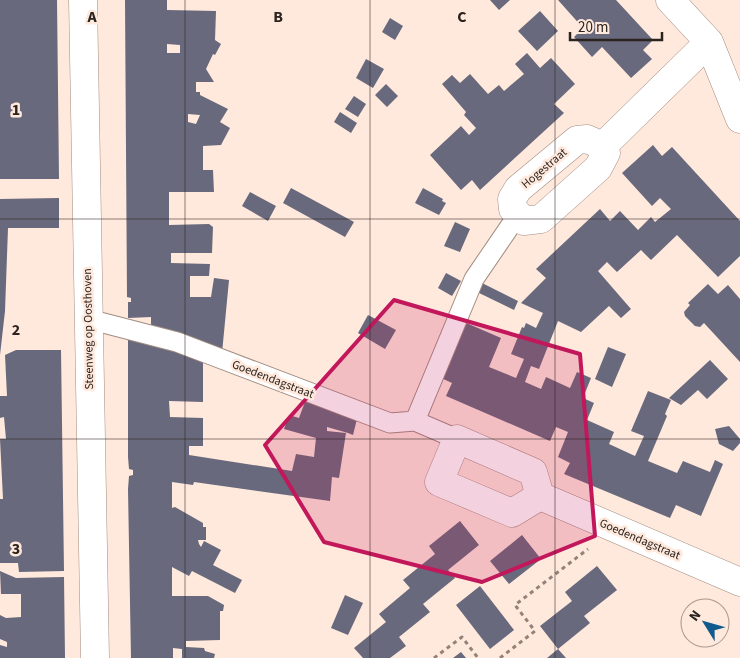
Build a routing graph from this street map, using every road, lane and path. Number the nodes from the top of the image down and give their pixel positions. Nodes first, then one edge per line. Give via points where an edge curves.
1 (83, 0) edge
2 (670, 0) edge
3 (708, 42) junction
4 (740, 119) edge
5 (603, 146) junction
6 (517, 216) junction
7 (88, 319) junction
8 (415, 421) junction
9 (457, 439) junction
10 (540, 496) junction
11 (615, 529) junction
12 (740, 582) edge
13 (95, 658) edge
14 (434, 658) edge
15 (478, 658) edge
16 (500, 658) edge

1 - 7 street, Steenweg op Oosthoven
2 - 3 street
3 - 4 street
3 - 5 street
5 - 6 street via 606,153 598,168 541,219 524,221
5 - 6 street, Hogestraat via 587,139 577,140 518,189 512,199
6 - 8 lane via 474,279
7 - 8 lane, Goedendagstraat via 177,342 390,423
7 - 13 street, Steenweg op Oosthoven
8 - 9 lane, Goedendagstraat
9 - 10 street, Goedendagstraat via 533,472
9 - 10 street via 439,482 512,513
10 - 11 street, Goedendagstraat
11 - 12 street, Goedendagstraat
11 - 16 path via 515,605 535,631
14 - 15 path via 462,637

